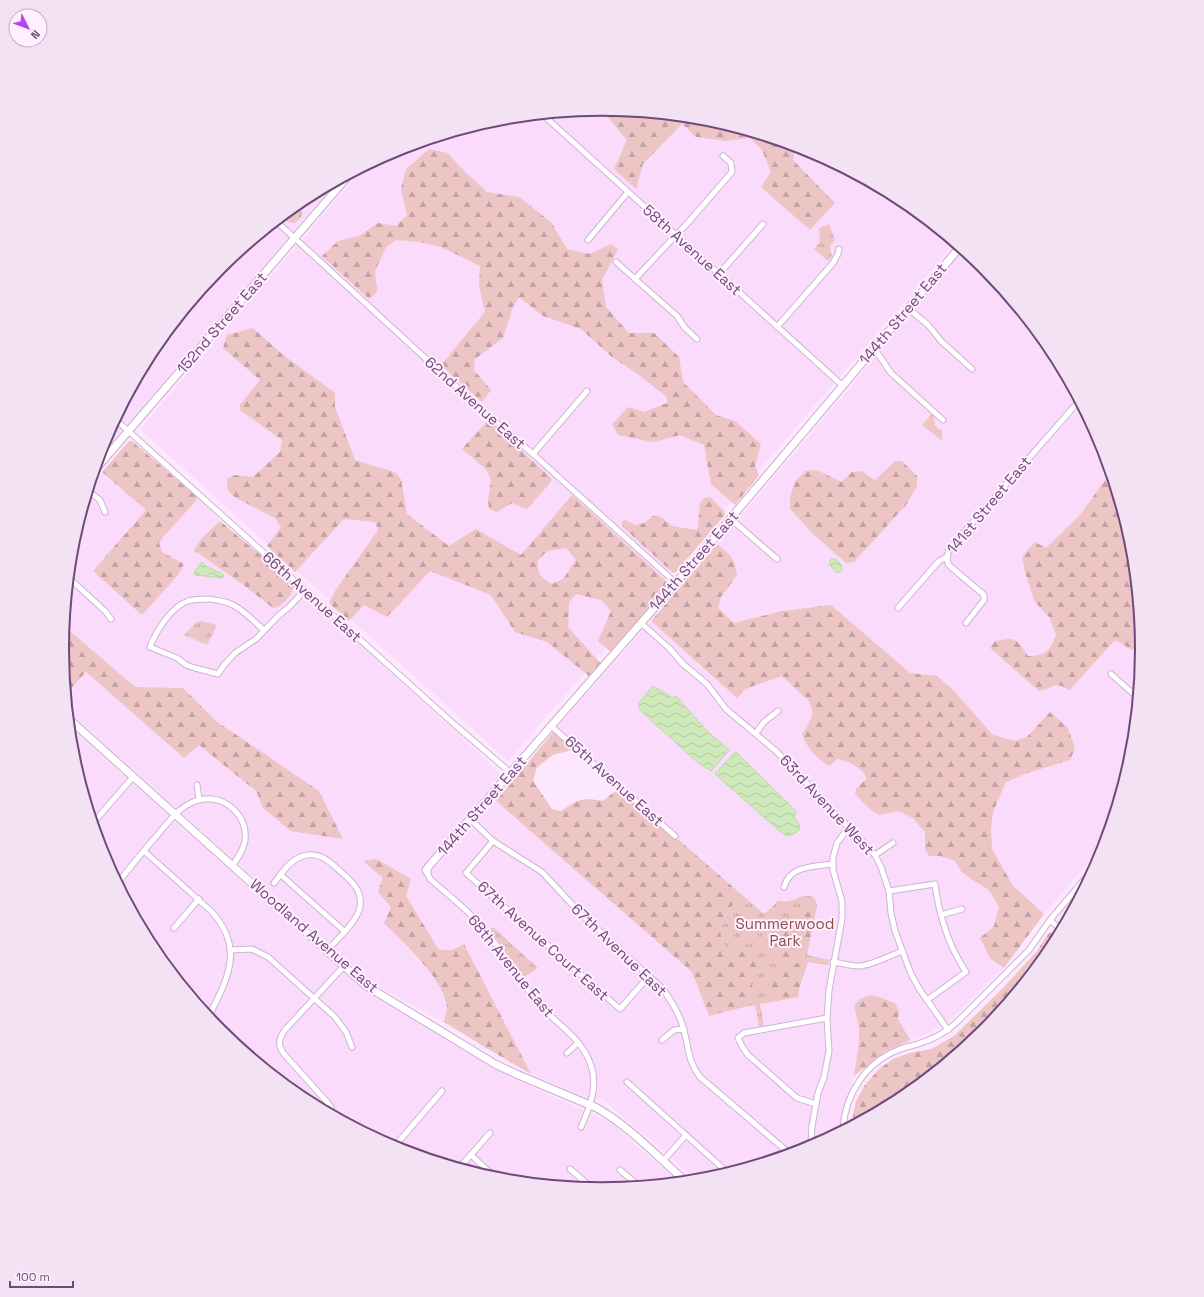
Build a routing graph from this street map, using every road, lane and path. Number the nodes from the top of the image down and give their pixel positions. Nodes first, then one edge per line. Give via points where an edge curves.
1 (547, 119) edge
2 (723, 156) dead end
3 (340, 185) edge
4 (628, 192) junction
5 (763, 224) dead end
6 (280, 225) edge
7 (676, 235) junction
8 (294, 238) junction
9 (588, 240) dead end
10 (839, 249) dead end
11 (956, 251) edge
12 (616, 262) dead end
13 (719, 274) junction
14 (635, 279) junction
15 (908, 308) junction
16 (778, 327) junction
17 (697, 339) dead end
18 (874, 348) junction
19 (972, 369) dead end
20 (842, 386) junction
21 (587, 391) dead end
22 (1075, 404) edge
23 (943, 420) dead end
24 (120, 423) edge
25 (129, 431) junction
26 (533, 454) junction
27 (104, 459) edge
28 (92, 494) edge
29 (105, 512) dead end
30 (731, 519) junction
31 (947, 557) junction
32 (777, 559) dead end
33 (74, 582) edge
34 (676, 583) junction
35 (305, 590) junction
36 (898, 608) dead end
37 (111, 620) dead end
38 (641, 623) junction
39 (966, 623) dead end
40 (264, 630) junction
41 (1111, 674) dead end
42 (1133, 693) edge
43 (778, 711) dead end
44 (75, 724) edge
45 (552, 726) junction
46 (756, 733) junction
47 (510, 773) junction
48 (133, 778) junction
49 (197, 785) dead end
50 (199, 799) junction
51 (175, 814) junction
52 (97, 819) edge
53 (470, 819) junction
54 (849, 827) junction
55 (676, 836) dead end
56 (493, 841) junction
57 (893, 843) dead end
58 (144, 851) junction
59 (875, 855) junction
60 (832, 864) junction
61 (232, 866) junction
62 (427, 872) joint
63 (281, 875) junction
64 (122, 879) edge
65 (274, 883) dead end
66 (1079, 885) edge
67 (784, 887) dead end
68 (889, 891) junction
69 (199, 900) junction
70 (962, 909) dead end
71 (941, 915) junction
72 (1050, 920) junction
73 (1057, 926) edge
74 (174, 928) dead end
75 (344, 931) junction
76 (230, 950) junction
77 (327, 951) junction
78 (902, 951) junction
79 (833, 962) junction
80 (344, 966) junction
81 (648, 976) junction
82 (314, 998) junction
83 (927, 1000) junction
84 (211, 1011) edge
85 (827, 1018) junction
86 (684, 1029) junction
87 (948, 1030) junction
88 (662, 1040) dead end
89 (578, 1043) junction
90 (352, 1047) dead end
91 (567, 1052) dead end
92 (627, 1082) dead end
93 (442, 1091) dead end
94 (816, 1104) junction
95 (590, 1106) junction
96 (330, 1107) edge
97 (843, 1124) edge
98 (580, 1127) dead end
99 (490, 1133) dead end
100 (686, 1135) junction
101 (812, 1139) edge
102 (399, 1141) edge
103 (783, 1149) edge
104 (471, 1155) junction
105 (663, 1161) junction
106 (464, 1163) edge
107 (722, 1167) edge
108 (485, 1168) edge
109 (570, 1169) dead end
110 (620, 1170) dead end
111 (679, 1176) edge
112 (632, 1180) edge
113 (584, 1181) edge

1 - 4 street, 58th Avenue East
2 - 7 street via 731,163 732,172
3 - 8 street, 152nd Street East
4 - 7 street, 58th Avenue East
4 - 9 street
5 - 13 street
6 - 8 street, 62nd Avenue East
7 - 13 street, 58th Avenue East
7 - 14 street
8 - 25 street, 152nd Street East
8 - 26 street, 62nd Avenue East
10 - 16 street via 834,263
11 - 15 street, 144th Street East
12 - 14 street
13 - 16 street, 58th Avenue East
14 - 17 street
15 - 18 street, 144th Street East
15 - 19 street via 928,324 942,342
16 - 20 street, 58th Avenue East
18 - 20 street, 144th Street East
18 - 23 street via 891,373
20 - 30 street, 144th Street East
21 - 26 street
22 - 31 street, 141st Street East via 952,546
24 - 25 street, 66th Avenue East
25 - 27 street, 152nd Street East
25 - 35 street, 66th Avenue East
26 - 34 street, 62nd Avenue East
28 - 29 street via 100,500
30 - 32 street
30 - 34 street, 144th Street East
31 - 36 street, 141st Street East via 939,561
31 - 39 street via 948,564 984,595 984,600
33 - 37 street via 105,611
34 - 38 street, 144th Street East
35 - 40 street
35 - 47 street, 66th Avenue East
38 - 45 street, 144th Street East
38 - 46 street, 63rd Avenue West via 707,684 726,709
40 - 40 street via 248,646 235,653 218,674 195,668 150,647 158,629 177,607 194,600 216,600 232,604
41 - 42 street
43 - 46 street via 764,722
44 - 48 street, Woodland Avenue East
45 - 47 street, 144th Street East
45 - 55 street, 65th Avenue East
46 - 54 street, 63rd Avenue West
47 - 53 street, 144th Street East
48 - 51 street, Woodland Avenue East
48 - 52 street
49 - 50 street
50 - 51 street
50 - 61 street via 223,802 233,808 241,818 245,837 243,849
51 - 58 street
51 - 61 street, Woodland Avenue East
53 - 56 street, 67th Avenue East
53 - 62 street, 144th Street East via 429,866
54 - 59 street, 63rd Avenue West
54 - 60 street via 837,843
56 - 81 street, 67th Avenue East via 542,872 581,914
56 - 81 street, 67th Avenue Court East via 466,873 620,1009
57 - 59 street
58 - 64 street
58 - 69 street
59 - 68 street, 63rd Avenue West
60 - 67 street via 809,866 798,870
60 - 79 street via 842,908
61 - 77 street, Woodland Avenue East
62 - 89 street, 68th Avenue East via 430,879 481,926 539,1004
63 - 65 street
63 - 75 street
63 - 75 street via 296,858 313,854 328,860 353,882 360,896 359,912
66 - 72 street
68 - 71 street via 935,884
68 - 78 street, 63rd Avenue West via 893,922
69 - 74 street
69 - 76 street via 221,924
70 - 71 street
71 - 83 street via 953,950 966,972
72 - 73 street
72 - 87 street via 1022,958
75 - 77 street
76 - 82 street via 247,949 263,954
76 - 84 street via 228,976
77 - 80 street, Woodland Avenue East
78 - 79 street via 860,966
78 - 83 street, 63rd Avenue West via 911,974
79 - 85 street
80 - 82 street
80 - 95 street, Woodland Avenue East via 365,985 496,1064
81 - 86 street, 67th Avenue East via 663,989
82 - 90 street via 339,1022
82 - 96 street via 284,1031 279,1041 280,1048
83 - 87 street, 63rd Avenue West
85 - 94 street via 829,1051
85 - 94 street via 744,1033 738,1038 748,1055 797,1098
86 - 88 street via 674,1030
86 - 103 street, 67th Avenue East via 690,1058 700,1077
87 - 97 street via 929,1040 898,1050 870,1068 850,1095
89 - 91 street
89 - 95 street, 68th Avenue East via 592,1069 593,1089
92 - 100 street
93 - 102 street
94 - 101 street
95 - 98 street, 68th Avenue East
95 - 105 street, Woodland Avenue East via 616,1120
99 - 104 street
100 - 105 street
100 - 107 street
104 - 106 street
104 - 108 street
105 - 111 street, Woodland Avenue East
109 - 113 street
110 - 112 street

